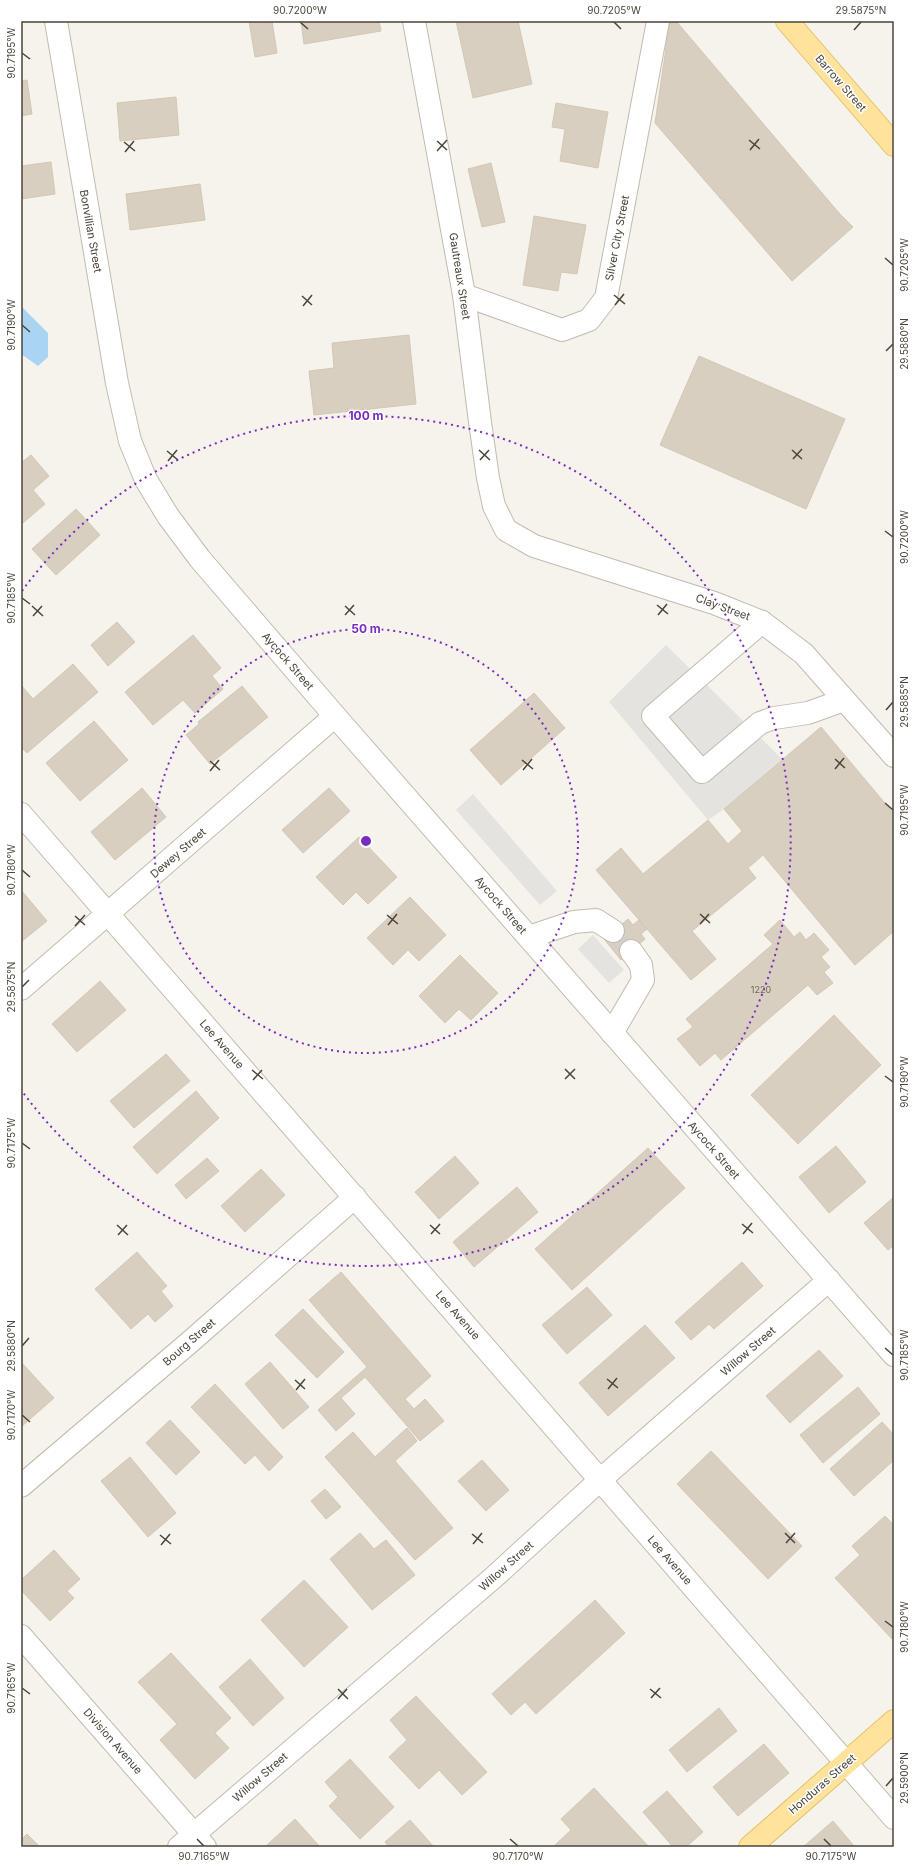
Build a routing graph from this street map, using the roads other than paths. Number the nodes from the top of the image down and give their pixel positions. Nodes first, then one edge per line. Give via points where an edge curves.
1 (56, 21) edge
2 (414, 21) edge
3 (658, 21) edge
4 (788, 21) edge
5 (894, 145) edge
6 (464, 295) junction
7 (130, 441) joint
8 (506, 530) joint
9 (762, 622) junction
10 (844, 700) junction
11 (335, 716) junction
12 (894, 756) edge
13 (21, 814) edge
14 (108, 914) junction
15 (613, 931) tunnel mouth
16 (529, 937) junction
17 (631, 951) tunnel mouth
18 (21, 989) edge
19 (612, 1033) junction
20 (355, 1197) junction
21 (829, 1280) junction
22 (894, 1355) edge
23 (600, 1480) junction
24 (21, 1486) edge
25 (21, 1636) edge
26 (894, 1721) edge
27 (845, 1763) junction
28 (894, 1818) edge
29 (192, 1843) edge
30 (750, 1847) edge

1 - 7 street, Bonvillian Street via 117,382
2 - 6 street, Gautreaux Street
3 - 6 street, Silver City Street via 606,298 589,320 562,330
4 - 5 main road, Barrow Street
6 - 8 street, Gautreaux Street via 488,478 494,506
7 - 11 street, Aycock Street via 146,480 168,516 200,559
8 - 9 street, Clay Street via 534,546 714,603
9 - 10 street, Clay Street via 804,654
9 - 10 street via 654,716 702,772 760,723 774,718 808,713
10 - 12 street, Clay Street
11 - 14 street, Dewey Street
11 - 16 street, Aycock Street
13 - 14 street, Lee Avenue
14 - 18 street, Dewey Street
14 - 20 street, Lee Avenue
15 - 16 street via 596,920 574,922
16 - 19 street, Aycock Street
17 - 19 street via 642,964 643,980
19 - 21 street, Aycock Street
20 - 23 street, Lee Avenue
20 - 24 street, Bourg Street
21 - 22 street, Aycock Street
21 - 23 street, Willow Street
23 - 27 street, Lee Avenue
23 - 29 street, Willow Street via 493,1578
25 - 29 street, Division Avenue
26 - 27 main road, Honduras Street
27 - 28 street, Lee Avenue
27 - 30 main road, Honduras Street

